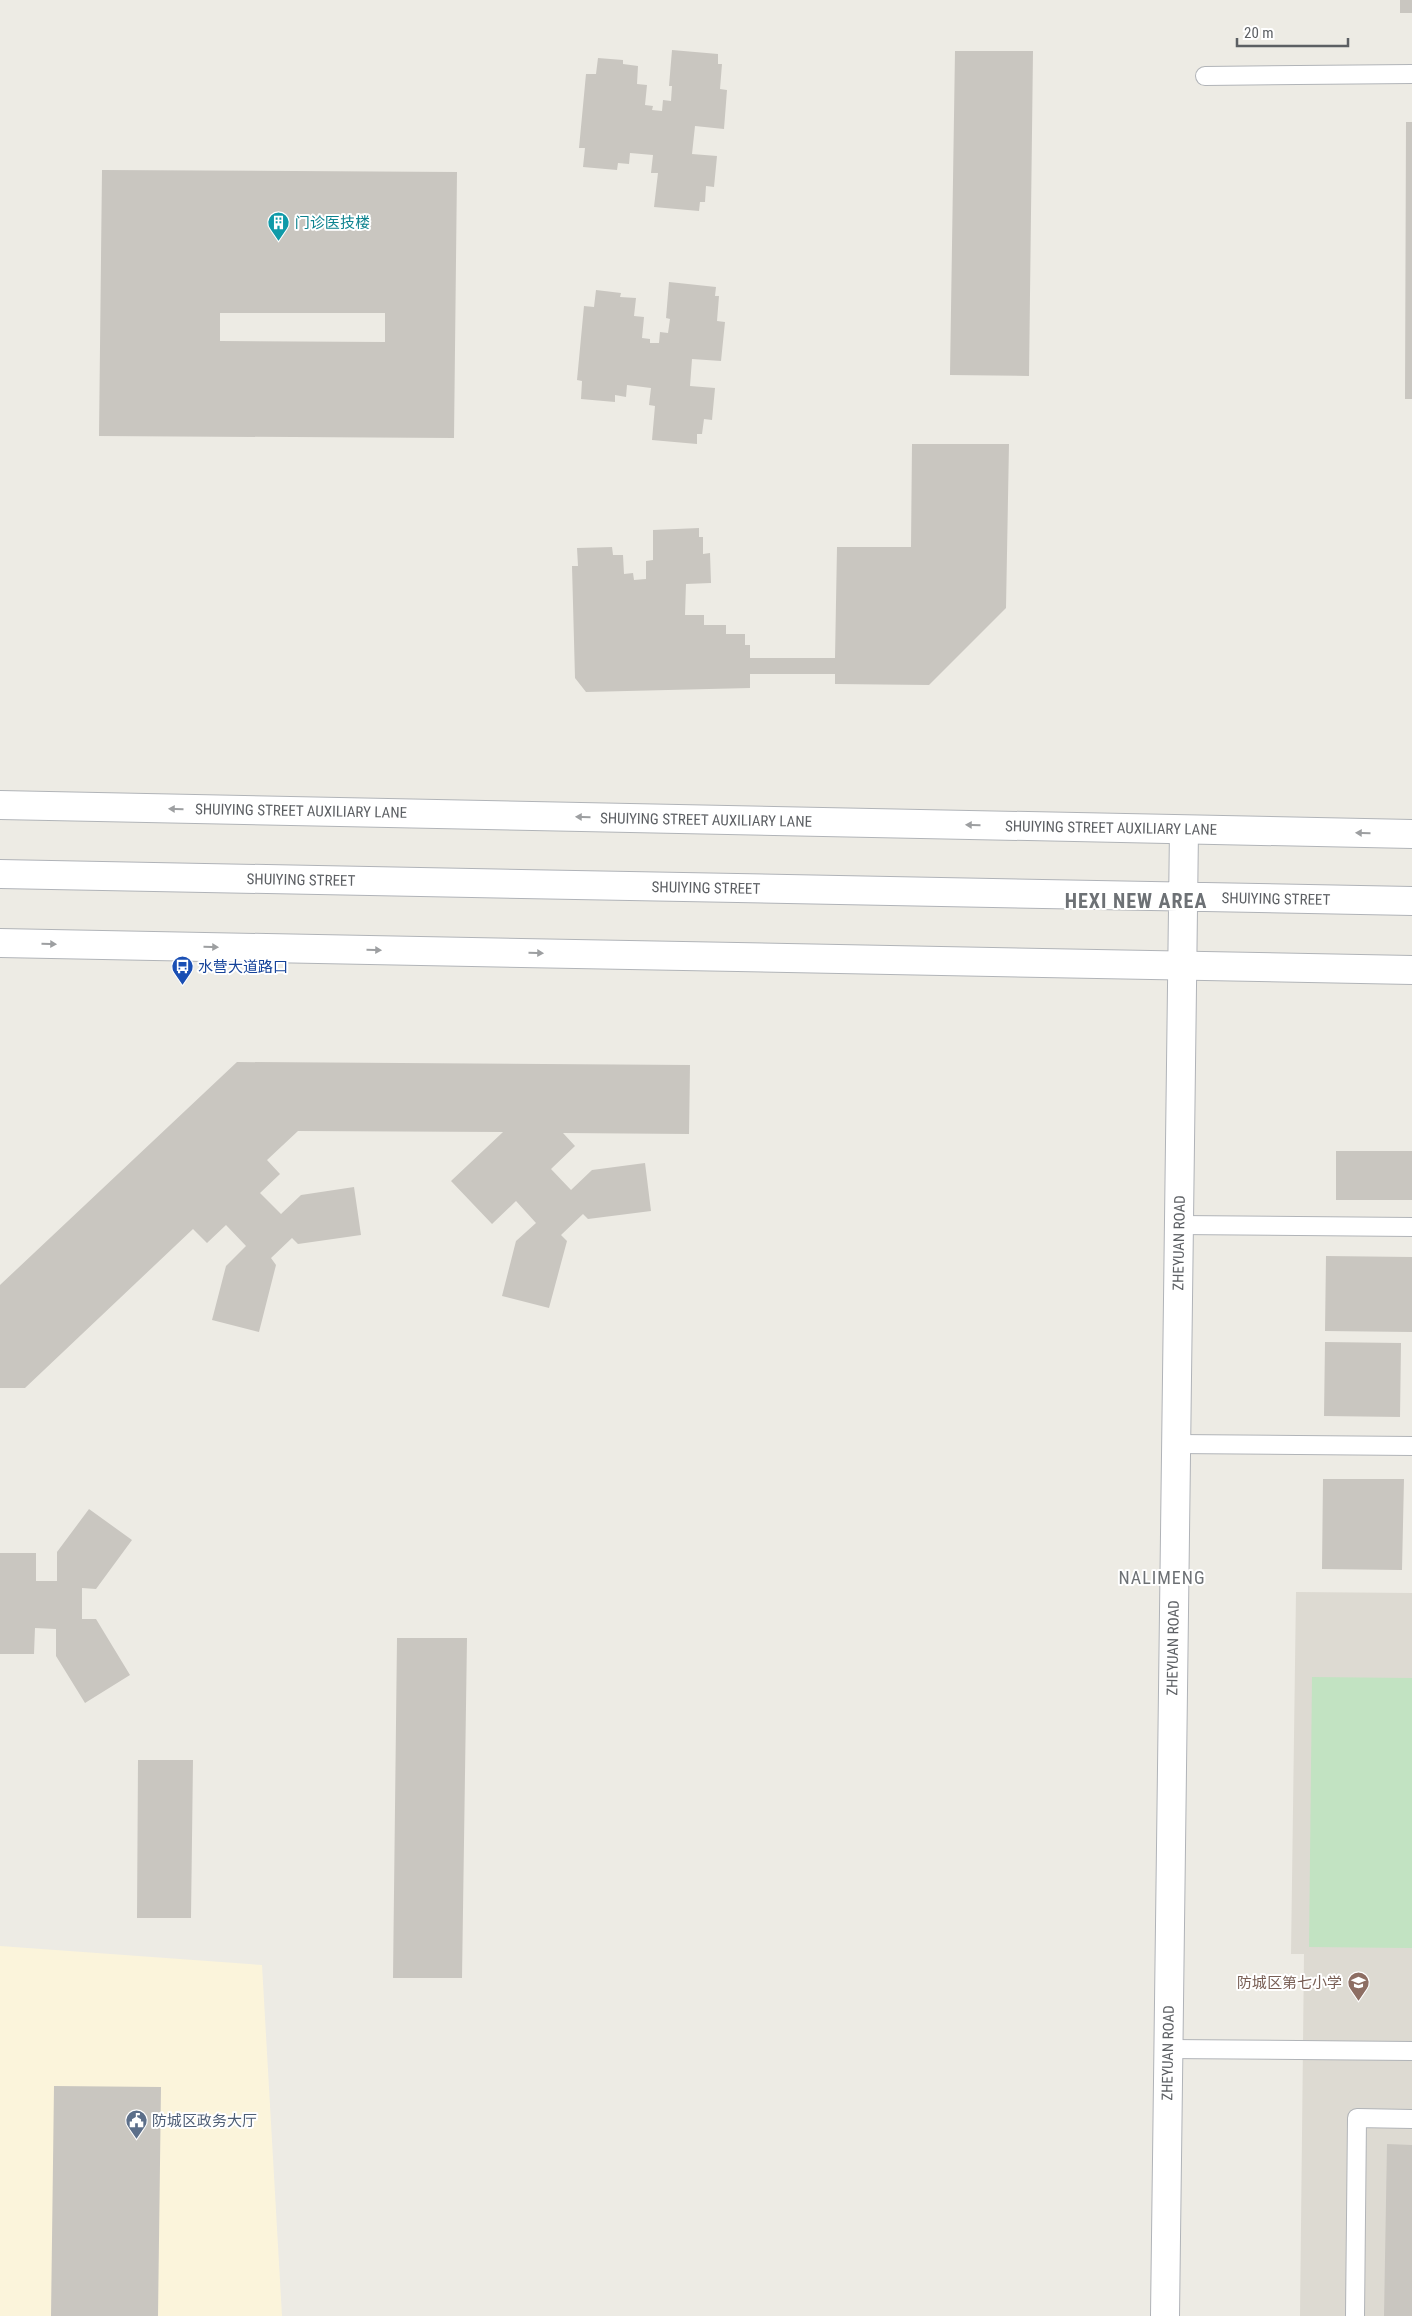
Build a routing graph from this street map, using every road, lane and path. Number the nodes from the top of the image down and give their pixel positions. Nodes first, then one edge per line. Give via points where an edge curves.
1 (1412, 74) edge
2 (1205, 76) dead end
3 (0, 805) edge
4 (1184, 830) junction
5 (1412, 834) edge
6 (0, 874) edge
7 (1183, 897) junction
8 (1412, 901) edge
9 (0, 943) edge
10 (1182, 966) junction
11 (1412, 970) edge
12 (1179, 1225) junction
13 (1412, 1226) edge
14 (1176, 1444) junction
15 (1412, 1446) edge
16 (1168, 2049) junction
17 (1412, 2050) edge
18 (1412, 2118) edge
19 (1165, 2316) edge
20 (1355, 2316) edge

1 - 2 lane
4 -> 3 street, SHUIYING STREET AUXILIARY LANE
5 -> 4 street, SHUIYING STREET AUXILIARY LANE
4 - 7 street, ZHEYUAN ROAD
6 - 7 street, SHUIYING STREET
7 - 8 street, SHUIYING STREET
7 - 10 street, ZHEYUAN ROAD
9 -> 10 street
10 - 11 street
10 - 12 street, ZHEYUAN ROAD
12 - 13 lane
12 - 14 street, ZHEYUAN ROAD
14 - 15 lane
14 - 16 street, ZHEYUAN ROAD
16 - 17 lane
16 - 19 street, ZHEYUAN ROAD
18 - 20 lane via 1357,2118

